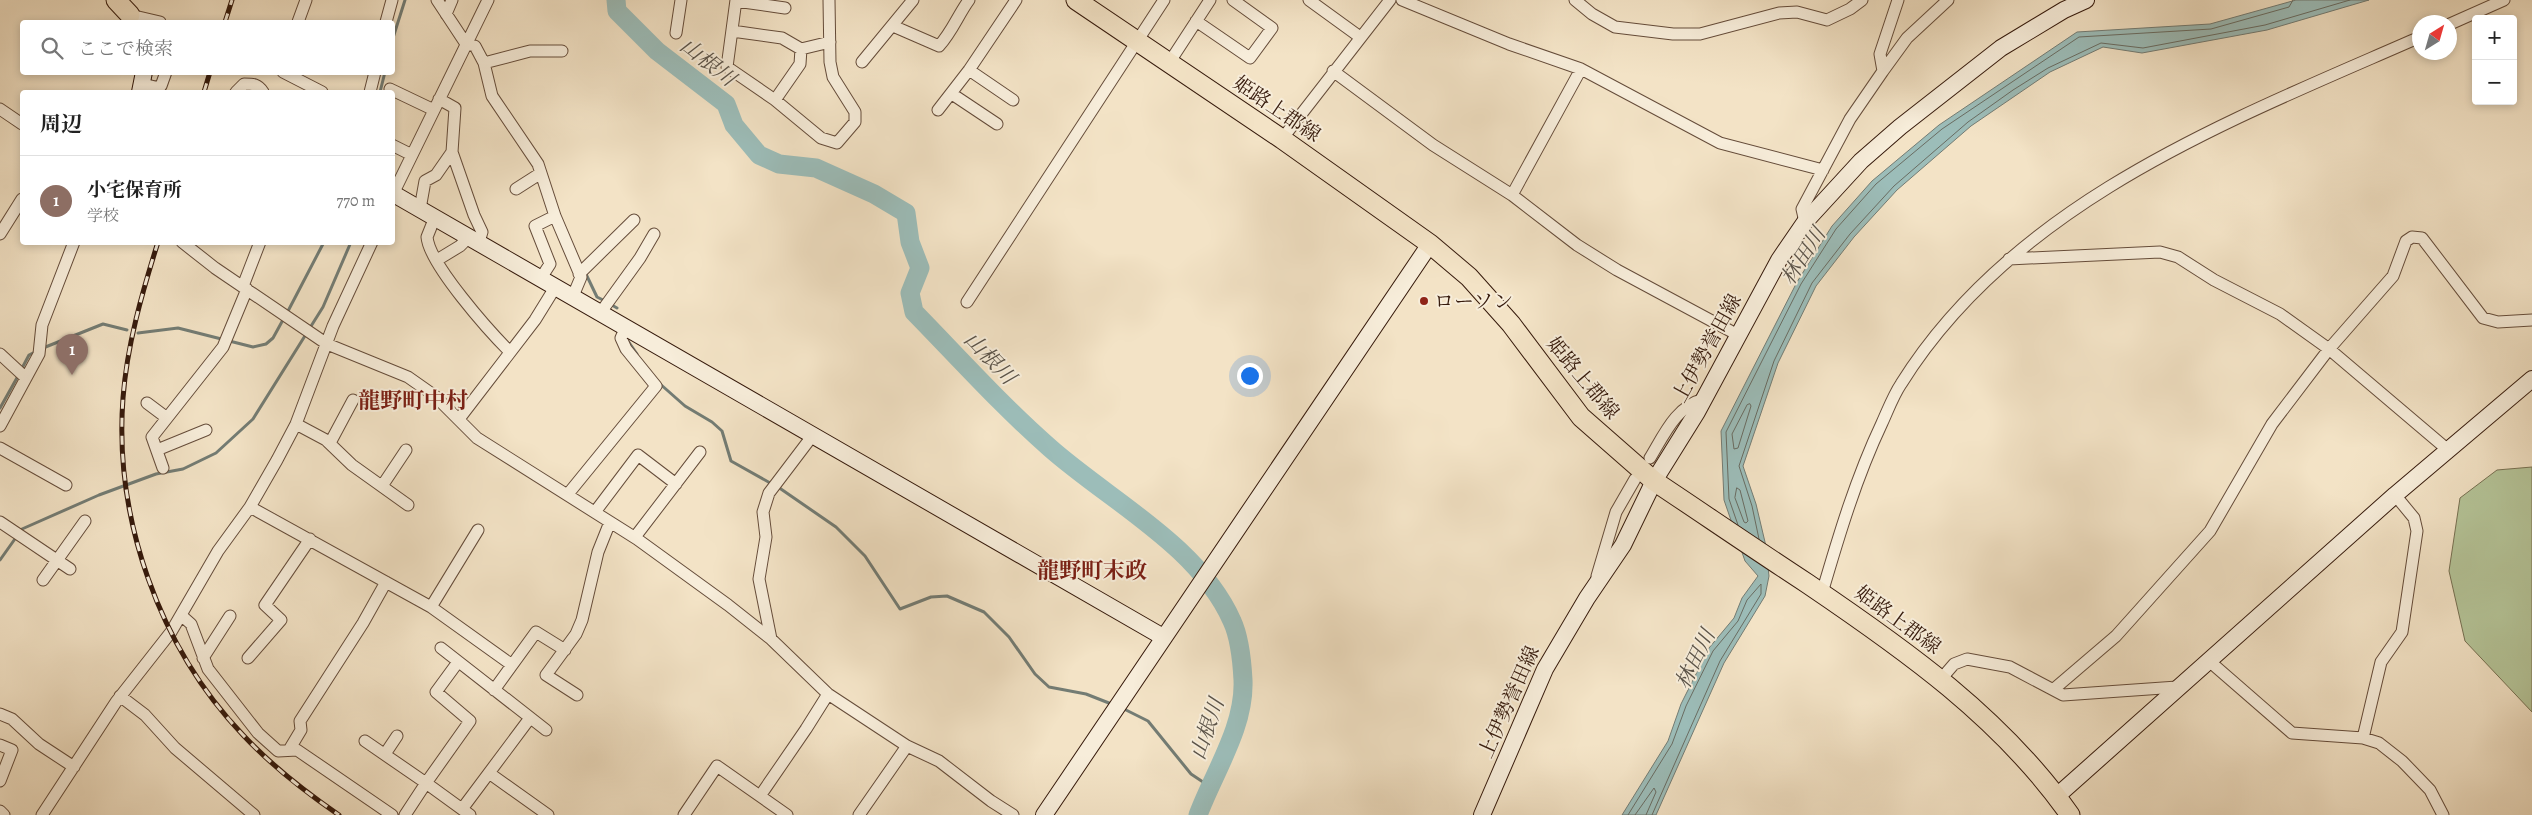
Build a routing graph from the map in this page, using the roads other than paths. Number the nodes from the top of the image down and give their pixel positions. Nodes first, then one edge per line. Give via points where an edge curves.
1 (116, 0) edge
2 (306, 0) edge
3 (437, 0) edge
4 (452, 0) edge
5 (488, 0) edge
6 (681, 0) edge
7 (829, 0) edge
8 (913, 0) edge
9 (969, 0) edge
10 (1016, 0) edge
11 (1076, 0) edge
12 (1164, 0) edge
13 (1210, 0) edge
14 (1233, 0) edge
15 (1309, 0) edge
16 (1390, 0) edge
17 (1402, 0) edge
18 (1575, 0) edge
19 (1862, 0) edge
20 (1898, 0) edge
21 (1948, 0) edge
22 (2086, 0) edge
23 (2504, 0) edge
24 (390, 1) edge
25 (736, 1) edge
26 (785, 8) dead end
27 (446, 14) junction
28 (133, 18) edge
29 (146, 20) edge
30 (300, 20) edge
31 (386, 20) edge
32 (1196, 21) junction
33 (2457, 21) edge
34 (893, 26) junction
35 (732, 31) junction
36 (676, 32) dead end
37 (1360, 37) junction
38 (2412, 41) edge
39 (830, 42) junction
40 (1138, 43) junction
41 (466, 44) junction
42 (801, 49) junction
43 (562, 51) dead end
44 (862, 62) dead end
45 (484, 63) junction
46 (1169, 64) junction
47 (1581, 68) junction
48 (969, 70) junction
49 (1333, 71) junction
50 (1883, 71) junction
51 (165, 75) edge
52 (289, 75) edge
53 (374, 75) edge
54 (142, 83) edge
55 (238, 90) edge
56 (262, 90) edge
57 (318, 90) edge
58 (370, 90) edge
59 (395, 91) edge
60 (952, 94) junction
61 (439, 99) junction
62 (775, 100) junction
63 (1013, 100) dead end
64 (0, 109) edge
65 (434, 110) junction
66 (938, 110) dead end
67 (20, 123) edge
68 (997, 124) dead end
69 (1282, 139) junction
70 (395, 146) edge
71 (452, 152) junction
72 (412, 155) junction
73 (1823, 170) junction
74 (541, 173) junction
75 (516, 189) dead end
76 (395, 190) edge
77 (395, 195) edge
78 (1512, 195) junction
79 (20, 202) edge
80 (420, 209) junction
81 (555, 216) junction
82 (435, 217) junction
83 (634, 220) dead end
84 (1805, 222) junction
85 (0, 234) edge
86 (654, 234) dead end
87 (474, 240) junction
88 (1430, 244) junction
89 (73, 245) edge
90 (186, 245) edge
91 (259, 245) edge
92 (371, 245) edge
93 (2009, 259) junction
94 (437, 260) junction
95 (580, 274) junction
96 (541, 278) junction
97 (556, 286) junction
98 (245, 288) junction
99 (573, 296) junction
100 (967, 302) dead end
101 (601, 312) junction
102 (2532, 320) edge
103 (626, 327) junction
104 (1738, 334) junction
105 (327, 344) junction
106 (2329, 349) junction
107 (510, 352) junction
108 (0, 354) edge
109 (26, 378) junction
110 (2532, 379) edge
111 (1704, 399) junction
112 (353, 400) dead end
113 (147, 403) dead end
114 (167, 418) junction
115 (459, 419) junction
116 (296, 424) junction
117 (0, 426) edge
118 (206, 430) dead end
119 (813, 435) junction
120 (330, 443) junction
121 (0, 448) edge
122 (157, 450) junction
123 (406, 450) dead end
124 (2448, 450) junction
125 (700, 452) dead end
126 (1650, 458) dead end
127 (163, 468) dead end
128 (1635, 479) dead end
129 (1654, 481) junction
130 (676, 484) junction
131 (66, 485) dead end
132 (382, 486) junction
133 (568, 494) junction
134 (2395, 495) junction
135 (408, 506) dead end
136 (250, 507) junction
137 (595, 512) junction
138 (85, 521) dead end
139 (0, 522) edge
140 (610, 522) junction
141 (478, 530) dead end
142 (634, 537) junction
143 (310, 539) junction
144 (57, 560) junction
145 (70, 569) dead end
146 (43, 580) dead end
147 (386, 582) junction
148 (1594, 588) junction
149 (1822, 594) junction
150 (431, 607) junction
151 (182, 616) junction
152 (230, 616) dead end
153 (1163, 637) junction
154 (771, 639) junction
155 (440, 648) dead end
156 (565, 650) junction
157 (203, 658) junction
158 (248, 658) dead end
159 (2208, 660) junction
160 (458, 662) junction
161 (512, 665) junction
162 (1942, 679) junction
163 (2176, 687) junction
164 (2054, 689) junction
165 (494, 690) junction
166 (828, 694) junction
167 (577, 695) dead end
168 (120, 696) junction
169 (0, 714) edge
170 (530, 718) junction
171 (546, 730) dead end
172 (397, 736) dead end
173 (2363, 738) junction
174 (365, 741) dead end
175 (0, 745) edge
176 (907, 746) junction
177 (290, 750) junction
178 (385, 754) junction
179 (74, 767) junction
180 (489, 773) junction
181 (0, 781) edge
182 (426, 783) junction
183 (760, 796) junction
184 (2057, 796) junction
185 (0, 811) edge
186 (466, 813) edge
187 (4, 815) edge
188 (42, 815) edge
189 (252, 815) edge
190 (392, 815) edge
191 (405, 815) edge
192 (548, 815) edge
193 (684, 815) edge
194 (787, 815) edge
195 (859, 815) edge
196 (1013, 815) edge
197 (1044, 815) edge
198 (1482, 815) edge
199 (2070, 815) edge
200 (2443, 815) edge

1 - 28 main road
2 - 30 street
3 - 27 street
4 - 27 street
5 - 41 street
6 - 36 street
7 - 39 street
8 - 34 street
9 - 34 street via 939,46
10 - 48 street
11 - 40 main road, 姫路上郡線
12 - 40 street
13 - 32 street
14 - 32 street via 1272,28 1250,58
15 - 37 street
16 - 37 street
17 - 47 street via 1509,44
18 - 19 street via 1615,27 1673,34 1700,34 1779,13 1796,12 1827,20
20 - 50 street via 1880,54
21 - 50 street via 1907,38
22 - 84 street, 上伊勢誉田線 via 2001,48 1900,127 1862,161
23 - 33 street
24 - 31 street
25 - 26 street
25 - 35 street
27 - 41 street
28 - 29 street
32 - 46 street
34 - 44 street
35 - 42 street via 782,38
35 - 62 street via 727,66
37 - 49 street
38 - 93 street via 2236,118 2146,166 2037,236
39 - 42 street
39 - 62 street via 833,77 856,112 855,122 837,143 821,138
40 - 46 main road, 姫路上郡線
40 - 100 street
41 - 45 street via 475,46
41 - 61 street
42 - 62 street via 800,64
43 - 45 street via 530,50
45 - 74 street via 492,96
46 - 69 main road, 姫路上郡線
47 - 73 street via 1720,143
47 - 78 street
48 - 60 street
48 - 63 street
49 - 69 street
49 - 78 street via 1433,145
50 - 73 street via 1850,120
51 - 54 street via 161,86 155,88
52 - 57 street
53 - 58 street
55 - 56 street via 244,84 253,84
59 - 65 street
60 - 66 street
60 - 68 street
61 - 65 street
61 - 71 street via 455,108
64 - 67 street
65 - 72 street
69 - 88 main road, 姫路上郡線
70 - 72 street
71 - 80 street via 436,175 425,181
71 - 87 street via 482,232
72 - 76 street
73 - 84 street via 1802,209
74 - 75 street
74 - 81 street
77 - 80 street
78 - 104 street via 1577,245 1617,270
79 - 85 street
80 - 82 street
81 - 95 street
81 - 96 street via 535,226 550,264
82 - 87 street
82 - 94 street via 427,237
83 - 95 street
84 - 104 street, 上伊勢誉田線
86 - 101 street
87 - 94 street
87 - 96 street
88 - 129 main road, 姫路上郡線 via 1470,277 1505,317 1581,417
88 - 153 street
89 - 109 street via 42,325 39,354
90 - 98 street
91 - 98 street
92 - 105 street
93 - 106 street via 2160,252 2178,257 2214,280 2280,314
93 - 149 street via 1968,297 1922,352 1899,386 1864,460
94 - 107 street via 467,303
95 - 99 street
96 - 97 street
97 - 99 street
97 - 107 street
98 - 105 street
98 - 114 street via 223,347
99 - 101 street
101 - 103 street
102 - 106 street via 2498,322 2483,318 2422,238 2412,237 2406,241 2393,276
103 - 119 street
103 - 133 street via 621,338 626,349 656,386
104 - 111 street, 上伊勢誉田線
105 - 115 street via 408,376
105 - 116 street
106 - 124 street
106 - 164 street via 2272,424 2210,531 2116,636
107 - 115 street
108 - 109 street
109 - 117 street
110 - 124 street
111 - 126 street via 1693,402 1677,416
111 - 129 street, 上伊勢誉田線
112 - 120 street
113 - 114 street
114 - 122 street via 152,437
115 - 133 street via 477,438
116 - 120 street
116 - 136 street
118 - 122 street
119 - 153 street
119 - 154 street via 769,493 763,512 766,537 759,580
120 - 132 street via 352,465
121 - 131 street
122 - 127 street
123 - 132 street
124 - 134 street
125 - 130 street
128 - 148 street via 1616,512
129 - 148 street, 上伊勢誉田線 via 1623,545
129 - 149 main road, 姫路上郡線
130 - 137 street via 638,454
130 - 142 street
132 - 135 street
133 - 137 street
134 - 159 street
134 - 173 street via 2414,518 2417,532 2402,632 2381,662
136 - 143 street
136 - 151 street via 218,551
137 - 140 street
138 - 144 street
139 - 144 street
140 - 142 street
140 - 156 street via 598,552 582,620
141 - 150 street
142 - 154 street
143 - 147 street
143 - 158 street via 265,605 281,620
144 - 145 street
144 - 146 street
147 - 150 street
147 - 177 street via 364,623 300,721 301,730
148 - 198 street, 上伊勢誉田線 via 1545,668
149 - 162 main road, 姫路上郡線
150 - 161 street
151 - 157 street via 191,624
151 - 168 street
152 - 157 street
153 - 197 street
154 - 166 street
155 - 160 street
156 - 161 street via 536,632
156 - 167 street via 546,674
157 - 177 street via 258,733 278,752
159 - 163 street
159 - 173 street via 2292,733
160 - 165 street
160 - 182 street via 436,692 470,721
161 - 165 street
162 - 164 street via 1954,664 1967,659 2010,667
162 - 184 main road, 姫路上郡線 via 1992,725
163 - 164 street via 2063,695
163 - 184 street
165 - 170 street
166 - 176 street
166 - 183 street
168 - 179 street
168 - 189 street via 145,714 175,748
169 - 179 street via 12,719 39,744
170 - 171 street
170 - 180 street
172 - 178 street
173 - 200 street via 2379,742 2402,761 2430,790
174 - 178 street
175 - 181 street via 12,750
176 - 195 street
176 - 196 street via 939,761
177 - 190 street via 297,750
178 - 182 street
179 - 188 street
180 - 186 street
180 - 192 street
182 - 186 street
182 - 191 street
183 - 193 street via 717,766
183 - 194 street
184 - 199 main road, 姫路上郡線
185 - 187 street

